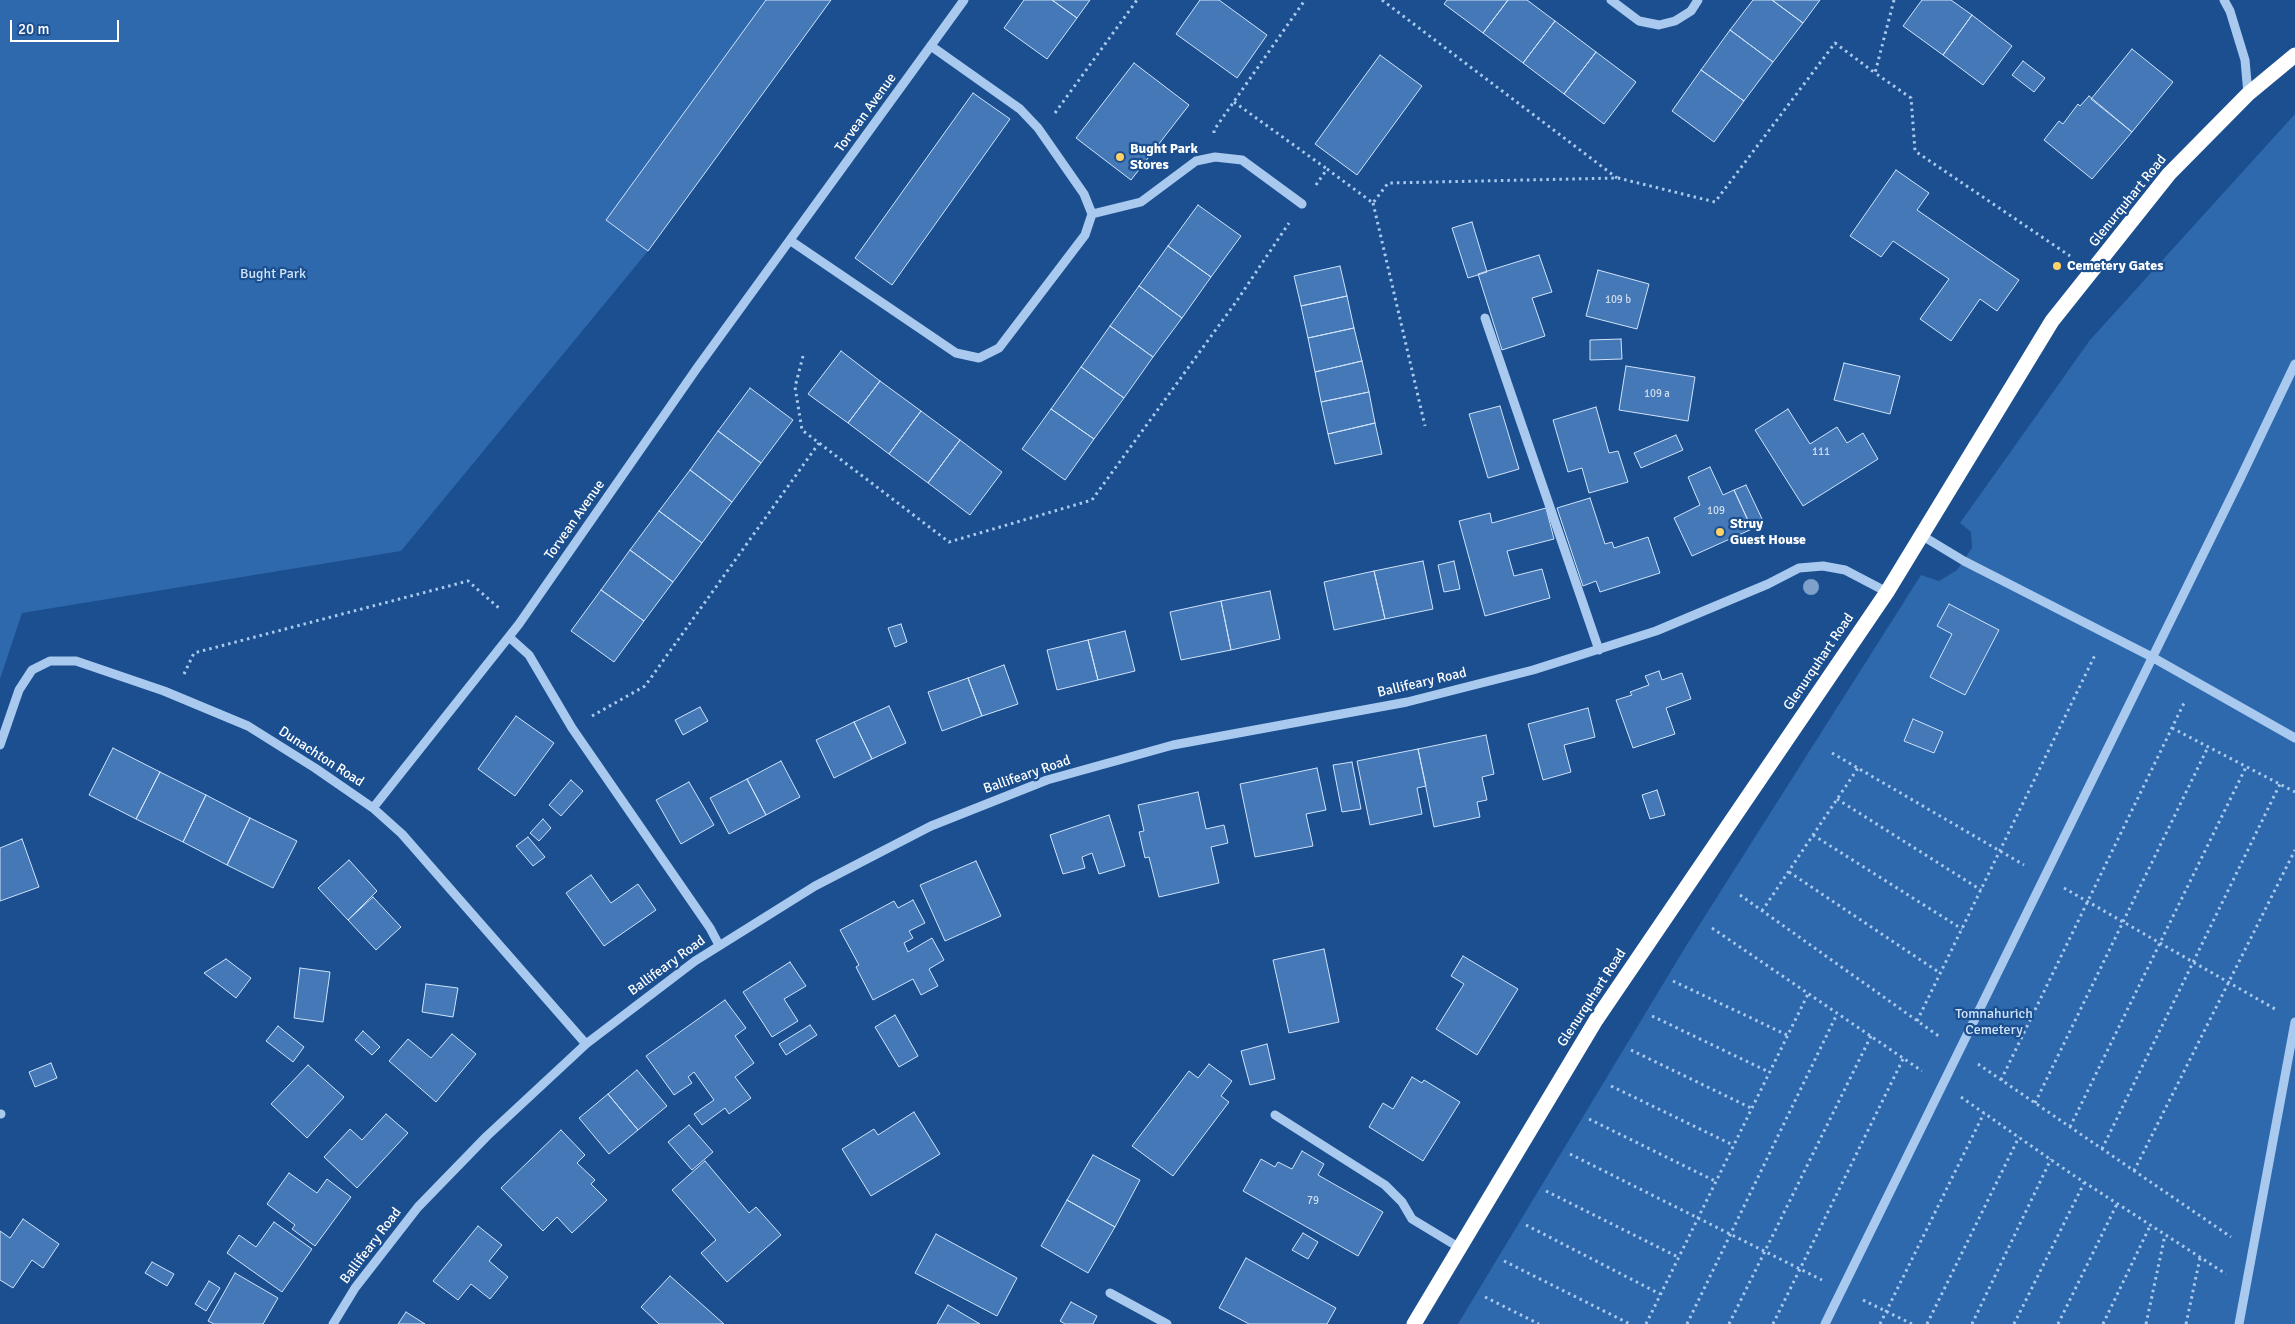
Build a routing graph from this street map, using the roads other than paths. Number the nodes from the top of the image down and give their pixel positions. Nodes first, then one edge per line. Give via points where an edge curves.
1 (964, 0) edge
2 (1611, 0) edge
3 (1698, 0) edge
4 (2224, 0) edge
5 (932, 46) junction
6 (2295, 55) edge
7 (2248, 94) junction
8 (1302, 204) road end
9 (1092, 214) junction
10 (790, 241) junction
11 (1485, 318) dead end
12 (2295, 364) edge
13 (1921, 535) junction
14 (1887, 592) junction
15 (509, 637) junction
16 (1599, 650) junction
17 (2152, 657) junction
18 (2295, 738) edge
19 (0, 744) edge
20 (373, 808) junction
21 (720, 945) junction
22 (2295, 1022) edge
23 (586, 1044) junction
24 (1275, 1115) dead end
25 (1460, 1248) junction
26 (1110, 1293) dead end
27 (333, 1324) edge
28 (1167, 1324) edge
29 (1414, 1324) edge
30 (1825, 1324) edge
31 (2239, 1324) edge

1 - 5 street, Torvean Avenue
2 - 3 street via 1639,21 1659,25 1675,21 1691,11
4 - 7 street via 2245,60
5 - 9 street via 1020,108 1042,133 1084,194
5 - 10 street, Torvean Avenue
6 - 7 highway, Glenurquhart Road
7 - 13 highway, Glenurquhart Road via 2169,174 2052,321
8 - 9 street via 1242,160 1215,156 1196,162 1141,202
9 - 10 street via 1085,235 999,348 979,358 956,353
10 - 15 street, Torvean Avenue
11 - 16 street
12 - 17 street
13 - 14 highway, Glenurquhart Road
13 - 17 street
14 - 16 street, Ballifeary Road via 1845,570 1823,566 1799,568 1708,610
14 - 25 highway, Glenurquhart Road via 1596,1020
15 - 20 street, Torvean Avenue
15 - 21 street via 528,655 572,728
16 - 21 street, Ballifeary Road via 1407,702 1172,746 1047,780 931,826 815,886
17 - 18 street
17 - 30 street
19 - 20 street, Dunachton Road via 19,690 32,670 50,661 76,661 174,695 248,726
20 - 23 street, Dunachton Road via 402,834
21 - 23 street, Ballifeary Road
22 - 31 street
23 - 27 street, Ballifeary Road via 418,1207 355,1288
24 - 25 street via 1385,1185 1402,1202 1412,1219
25 - 29 highway, Glenurquhart Road
26 - 28 street

